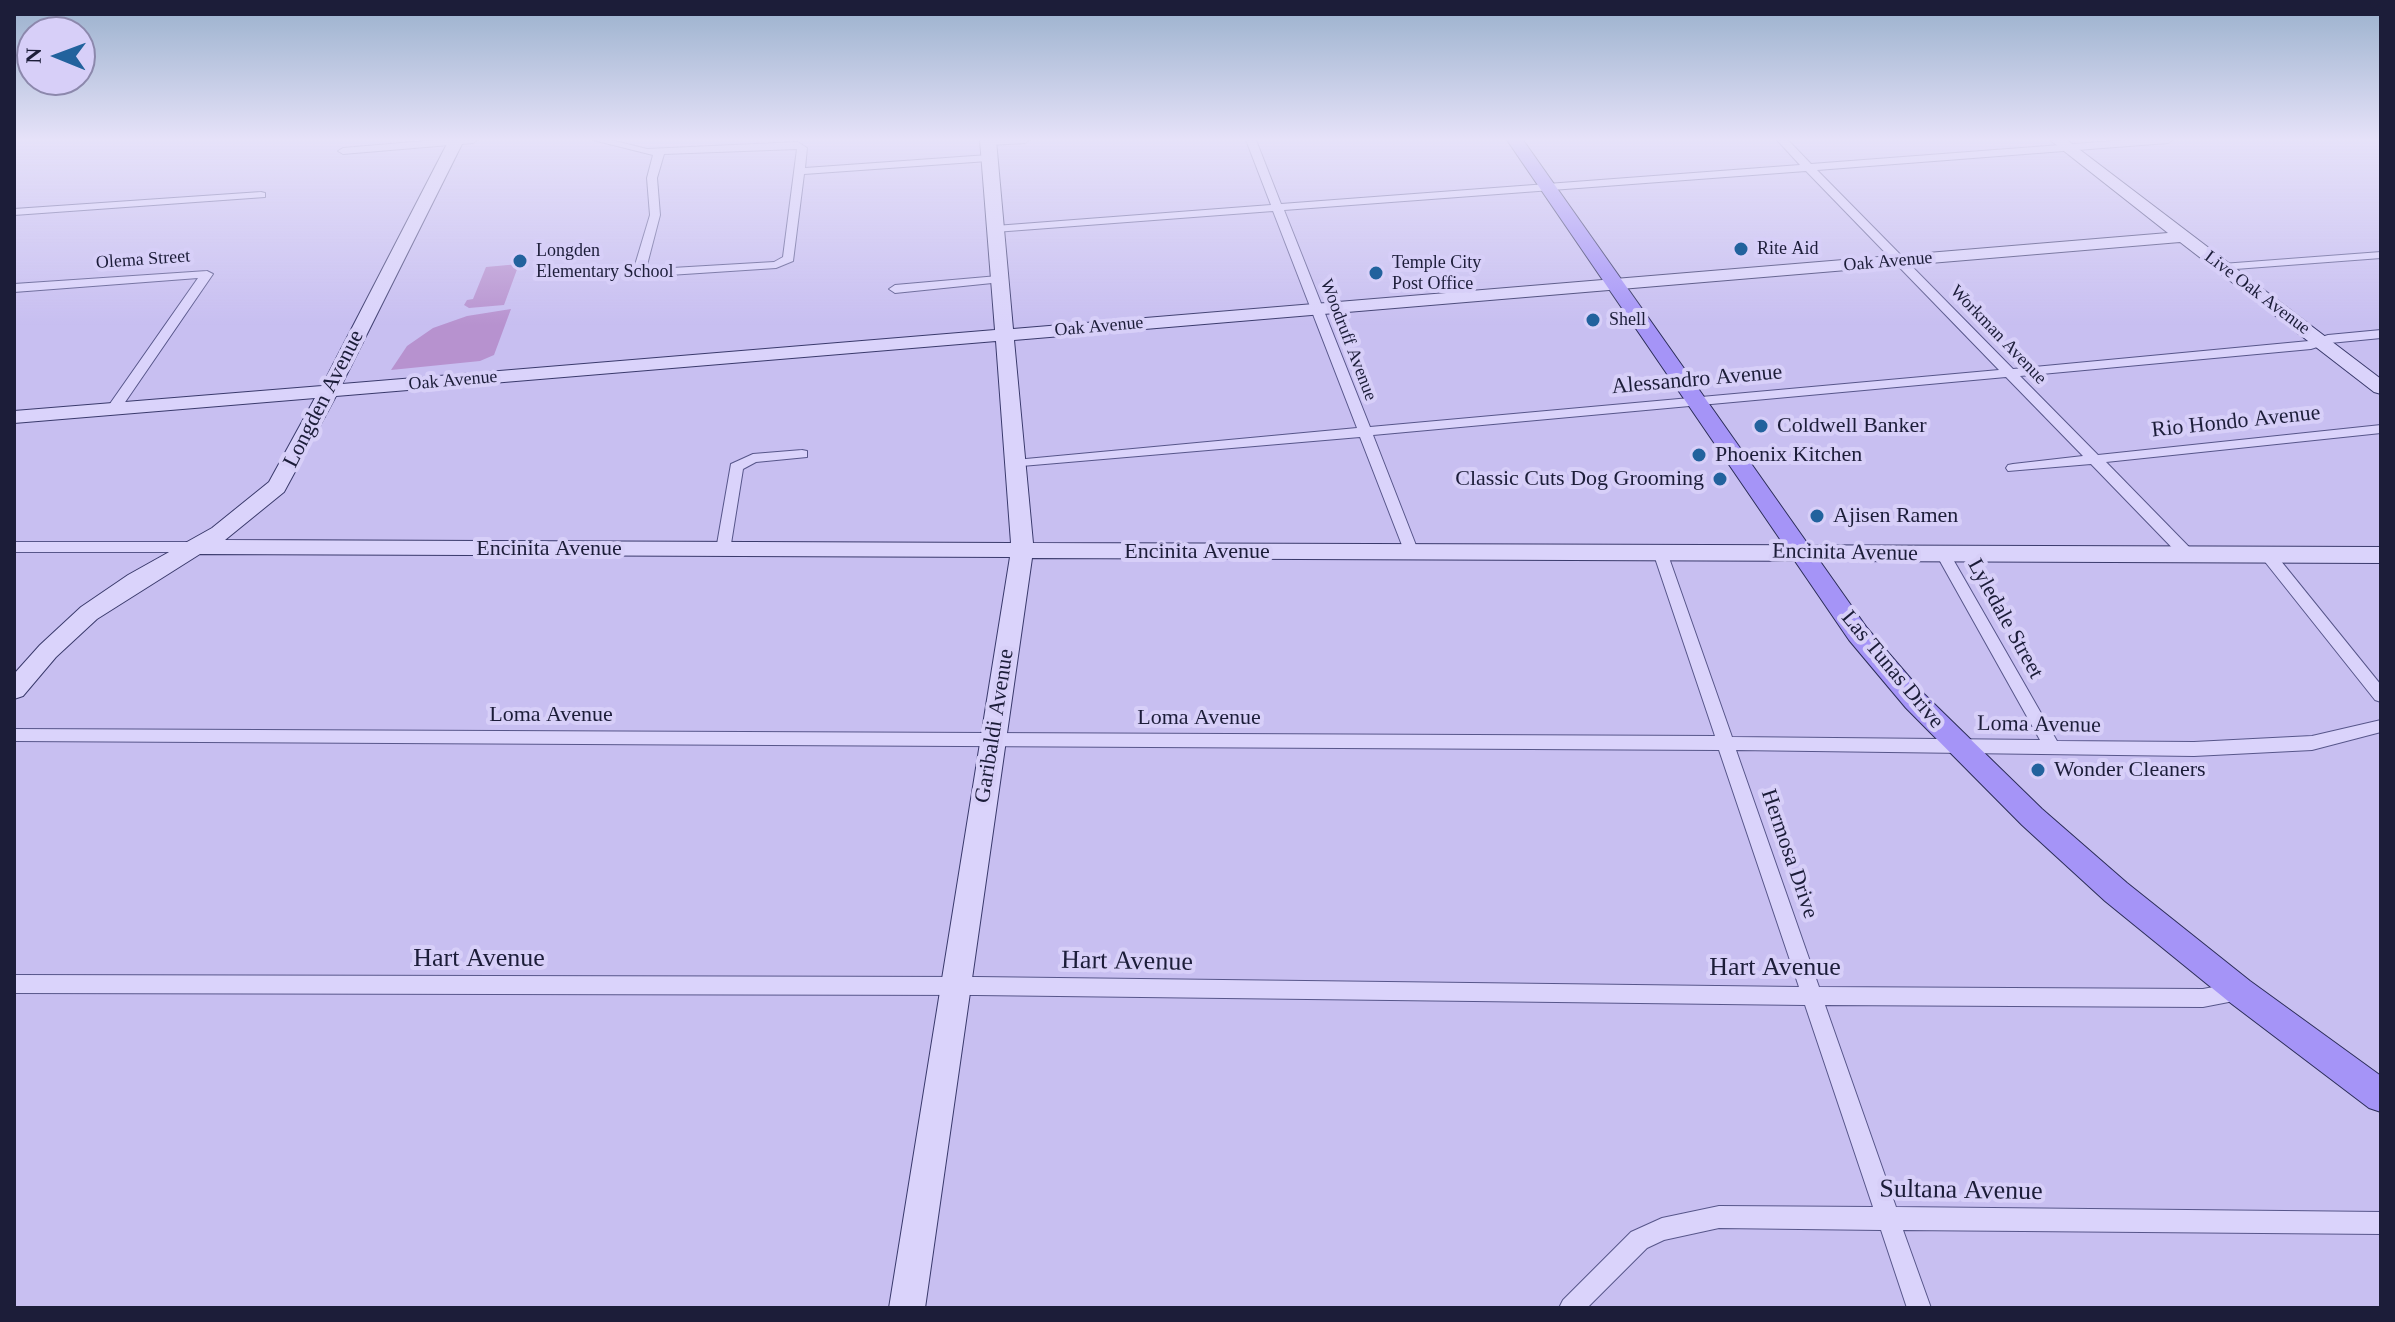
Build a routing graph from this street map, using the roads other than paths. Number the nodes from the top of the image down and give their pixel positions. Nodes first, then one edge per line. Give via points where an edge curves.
1 (166, 202) edge
2 (430, 202) edge
3 (656, 202) edge
4 (796, 202) edge
5 (993, 202) edge
6 (1275, 202) edge
7 (1349, 202) edge
8 (1557, 202) edge
9 (1842, 202) edge
10 (2137, 202) edge
11 (1277, 207) junction
12 (19, 212) edge
13 (14, 221) edge
14 (995, 229) junction
15 (2183, 237) junction
16 (2381, 255) edge
17 (1900, 261) junction
18 (2222, 267) junction
19 (998, 280) junction
20 (1615, 284) junction
21 (14, 288) edge
22 (895, 289) dead end
23 (1316, 309) junction
24 (2381, 334) edge
25 (1003, 335) junction
26 (2321, 342) junction
27 (2009, 373) junction
28 (2381, 388) edge
29 (329, 391) junction
30 (1698, 401) junction
31 (114, 408) junction
32 (14, 417) edge
33 (2381, 429) edge
34 (1364, 433) junction
35 (802, 454) dead end
36 (2095, 459) junction
37 (1015, 464) junction
38 (2013, 468) dead end
39 (14, 547) edge
40 (196, 547) junction
41 (723, 550) junction
42 (1021, 550) junction
43 (1660, 552) junction
44 (1412, 553) junction
45 (1801, 553) junction
46 (1943, 554) junction
47 (2267, 554) junction
48 (2188, 555) junction
49 (2381, 555) edge
50 (14, 690) edge
51 (2381, 696) edge
52 (2381, 726) edge
53 (14, 735) edge
54 (993, 739) junction
55 (1726, 744) junction
56 (1958, 746) junction
57 (2052, 747) junction
58 (14, 984) edge
59 (955, 988) junction
60 (2239, 991) junction
61 (1811, 994) junction
62 (2381, 1096) edge
63 (1888, 1218) junction
64 (2381, 1223) edge
65 (907, 1308) edge
66 (1571, 1308) edge
67 (1919, 1308) edge

1 - 12 street
2 - 29 street, Longden Avenue
3 - 4 street via 641,265 654,273 785,262
5 - 14 street, Garibaldi Avenue
6 - 11 street, Woodruff Avenue
7 - 11 street
8 - 20 main road, Las Tunas Drive
9 - 17 street, Workman Avenue
10 - 15 street, Live Oak Avenue
11 - 14 street
11 - 23 street, Woodruff Avenue
12 - 13 street
14 - 19 street, Garibaldi Avenue
15 - 17 street, Oak Avenue
15 - 18 street, Live Oak Avenue
16 - 18 street
17 - 20 street, Oak Avenue
17 - 27 street, Workman Avenue
18 - 26 street, Live Oak Avenue
19 - 22 street
19 - 25 street, Garibaldi Avenue
20 - 23 street, Oak Avenue
20 - 30 main road, Las Tunas Drive
21 - 31 street, Olema Street via 207,274
23 - 25 street, Oak Avenue
23 - 34 street, Woodruff Avenue
24 - 26 street, Alessandro Avenue
25 - 29 street, Oak Avenue
25 - 37 street, Garibaldi Avenue
26 - 27 street, Alessandro Avenue
26 - 28 street, Live Oak Avenue
27 - 30 street, Alessandro Avenue
27 - 36 street, Workman Avenue
29 - 31 street, Oak Avenue
29 - 40 street, Longden Avenue via 277,487
30 - 34 street, Alessandro Avenue
30 - 45 main road, Las Tunas Drive
31 - 32 street, Oak Avenue
33 - 36 street, Rio Hondo Avenue
34 - 37 street, Alessandro Avenue
34 - 44 street, Woodruff Avenue
35 - 41 street via 753,458 736,467
36 - 38 street, Rio Hondo Avenue
36 - 48 street, Workman Avenue
37 - 42 street, Garibaldi Avenue
39 - 40 street, Encinita Avenue
40 - 41 street, Encinita Avenue
40 - 50 street, Longden Avenue via 89,613
41 - 42 street, Encinita Avenue
42 - 44 street, Encinita Avenue
42 - 54 street, Garibaldi Avenue
43 - 44 street, Encinita Avenue
43 - 45 street, Encinita Avenue
43 - 55 street, Hermosa Drive
45 - 46 street, Encinita Avenue
45 - 56 main road, Las Tunas Drive via 1884,666
46 - 48 street, Encinita Avenue
46 - 57 street, Lyledale Street
47 - 48 street, Encinita Avenue
47 - 49 street, Encinita Avenue
47 - 51 street
52 - 57 street, Loma Avenue via 2312,743 2194,749
53 - 54 street, Loma Avenue
54 - 55 street, Loma Avenue
54 - 59 street, Garibaldi Avenue
55 - 56 street, Loma Avenue
55 - 61 street, Hermosa Drive
56 - 57 street, Loma Avenue
56 - 60 main road, Las Tunas Drive via 2116,892
58 - 59 street, Hart Avenue
59 - 61 street, Hart Avenue
59 - 65 street, Garibaldi Avenue
60 - 61 street, Hart Avenue via 2178,999
60 - 62 main road, Las Tunas Drive
61 - 63 street, Hermosa Drive
63 - 64 street, Sultana Avenue
63 - 66 street, Sultana Avenue via 1719,1217 1676,1225 1639,1240
63 - 67 street, Hermosa Drive

